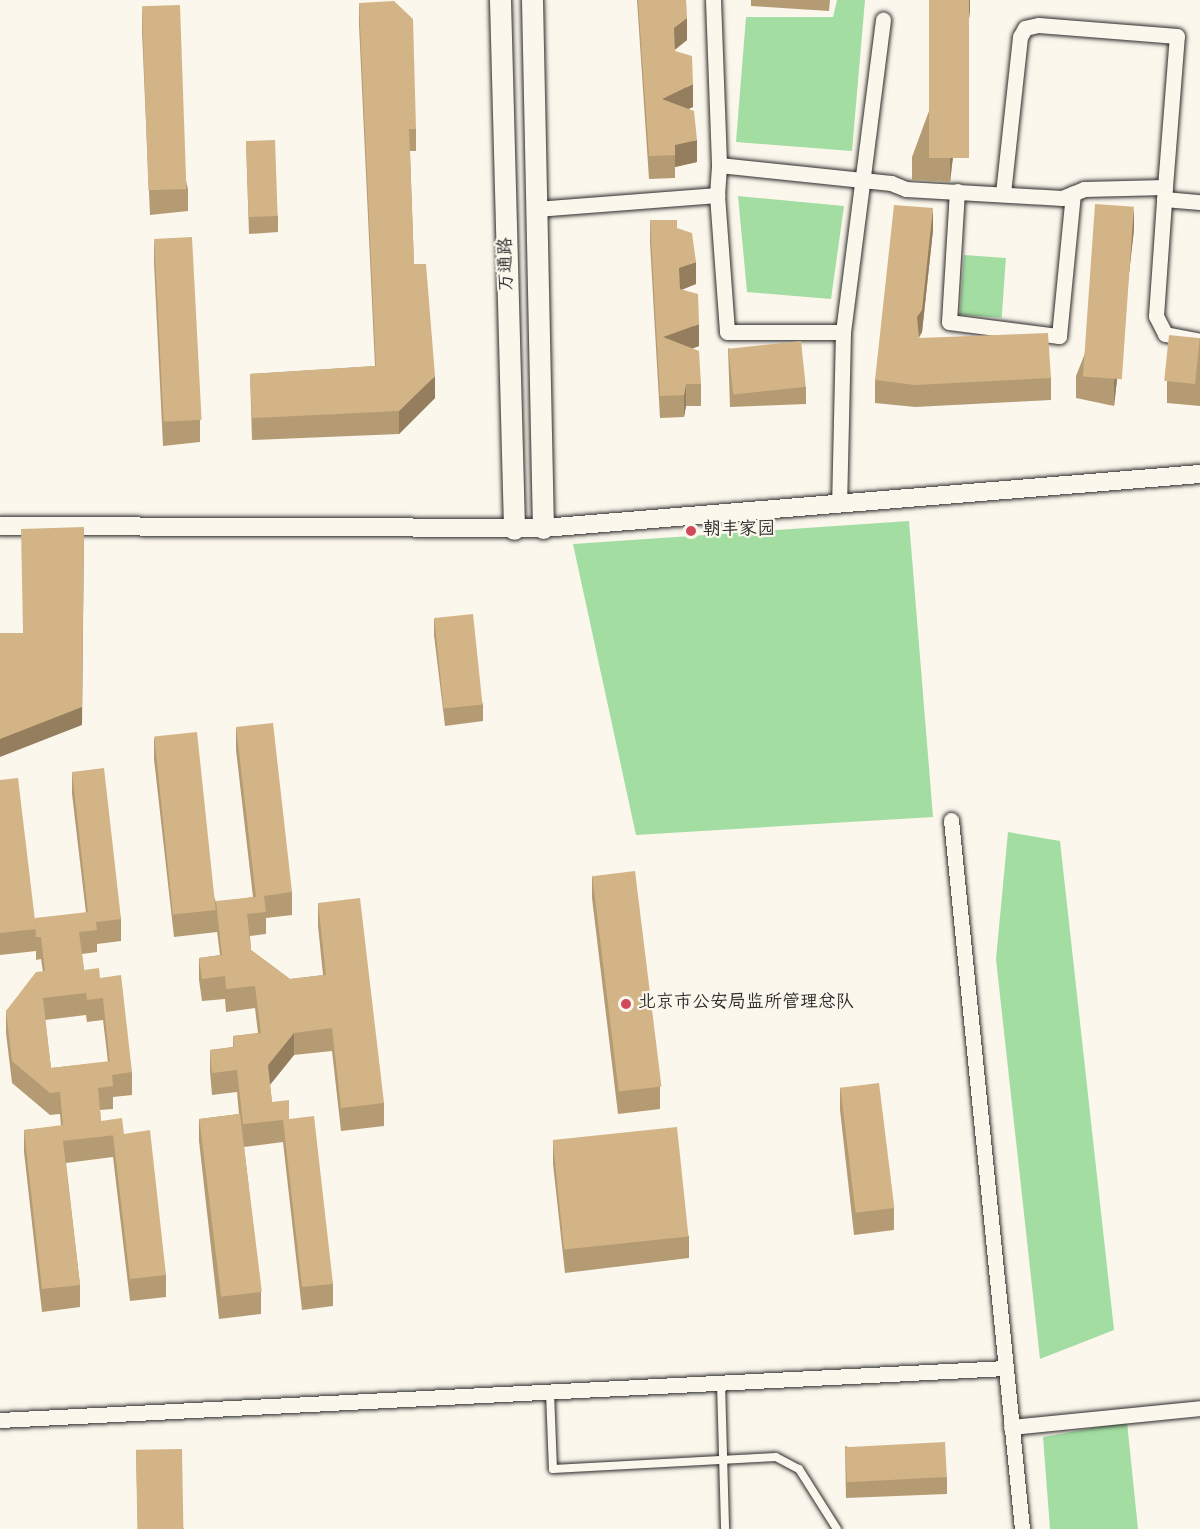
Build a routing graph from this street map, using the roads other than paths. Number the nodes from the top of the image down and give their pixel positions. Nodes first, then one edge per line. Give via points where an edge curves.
1 (500, 0) edge
2 (532, 0) edge
3 (713, 0) edge
4 (884, 20) dead end
5 (719, 165) junction
6 (863, 180) junction
7 (957, 191) junction
8 (1165, 193) junction
9 (1004, 194) junction
10 (1073, 194) junction
11 (717, 195) junction
12 (1200, 202) edge
13 (536, 209) junction
14 (949, 322) junction
15 (843, 332) junction
16 (944, 340) edge
17 (1200, 340) edge
18 (1200, 474) edge
19 (839, 503) junction
20 (0, 526) edge
21 (543, 528) junction
22 (514, 529) junction
23 (951, 820) dead end
24 (1005, 1368) junction
25 (721, 1383) junction
26 (550, 1392) junction
27 (1200, 1407) edge
28 (0, 1420) edge
29 (1011, 1427) junction
30 (723, 1459) junction
31 (725, 1529) edge
32 (837, 1529) edge
33 (1022, 1529) edge

1 - 22 main road, 万通路
2 - 13 main road, 万通路
3 - 5 street
4 - 6 street
5 - 6 street
5 - 11 street
6 - 7 street via 906,189
6 - 15 street
7 - 9 street
7 - 14 street
8 - 9 street via 1176,36 1038,25 1026,28 1020,37
8 - 10 street via 1084,189
8 - 12 street
8 - 17 street via 1156,316 1165,334
9 - 10 street via 1062,198
10 - 14 street via 1059,336
11 - 13 street
11 - 15 street via 727,332
13 - 21 main road, 万通路
14 - 16 street
15 - 19 street
18 - 19 street
19 - 21 street
20 - 22 street
21 - 22 street
23 - 24 street
24 - 25 street
24 - 29 street
25 - 26 street
25 - 30 lane
26 - 28 street
26 - 30 lane via 553,1469
27 - 29 street
29 - 33 street
30 - 31 lane
30 - 32 lane via 763,1457 788,1462 807,1480

